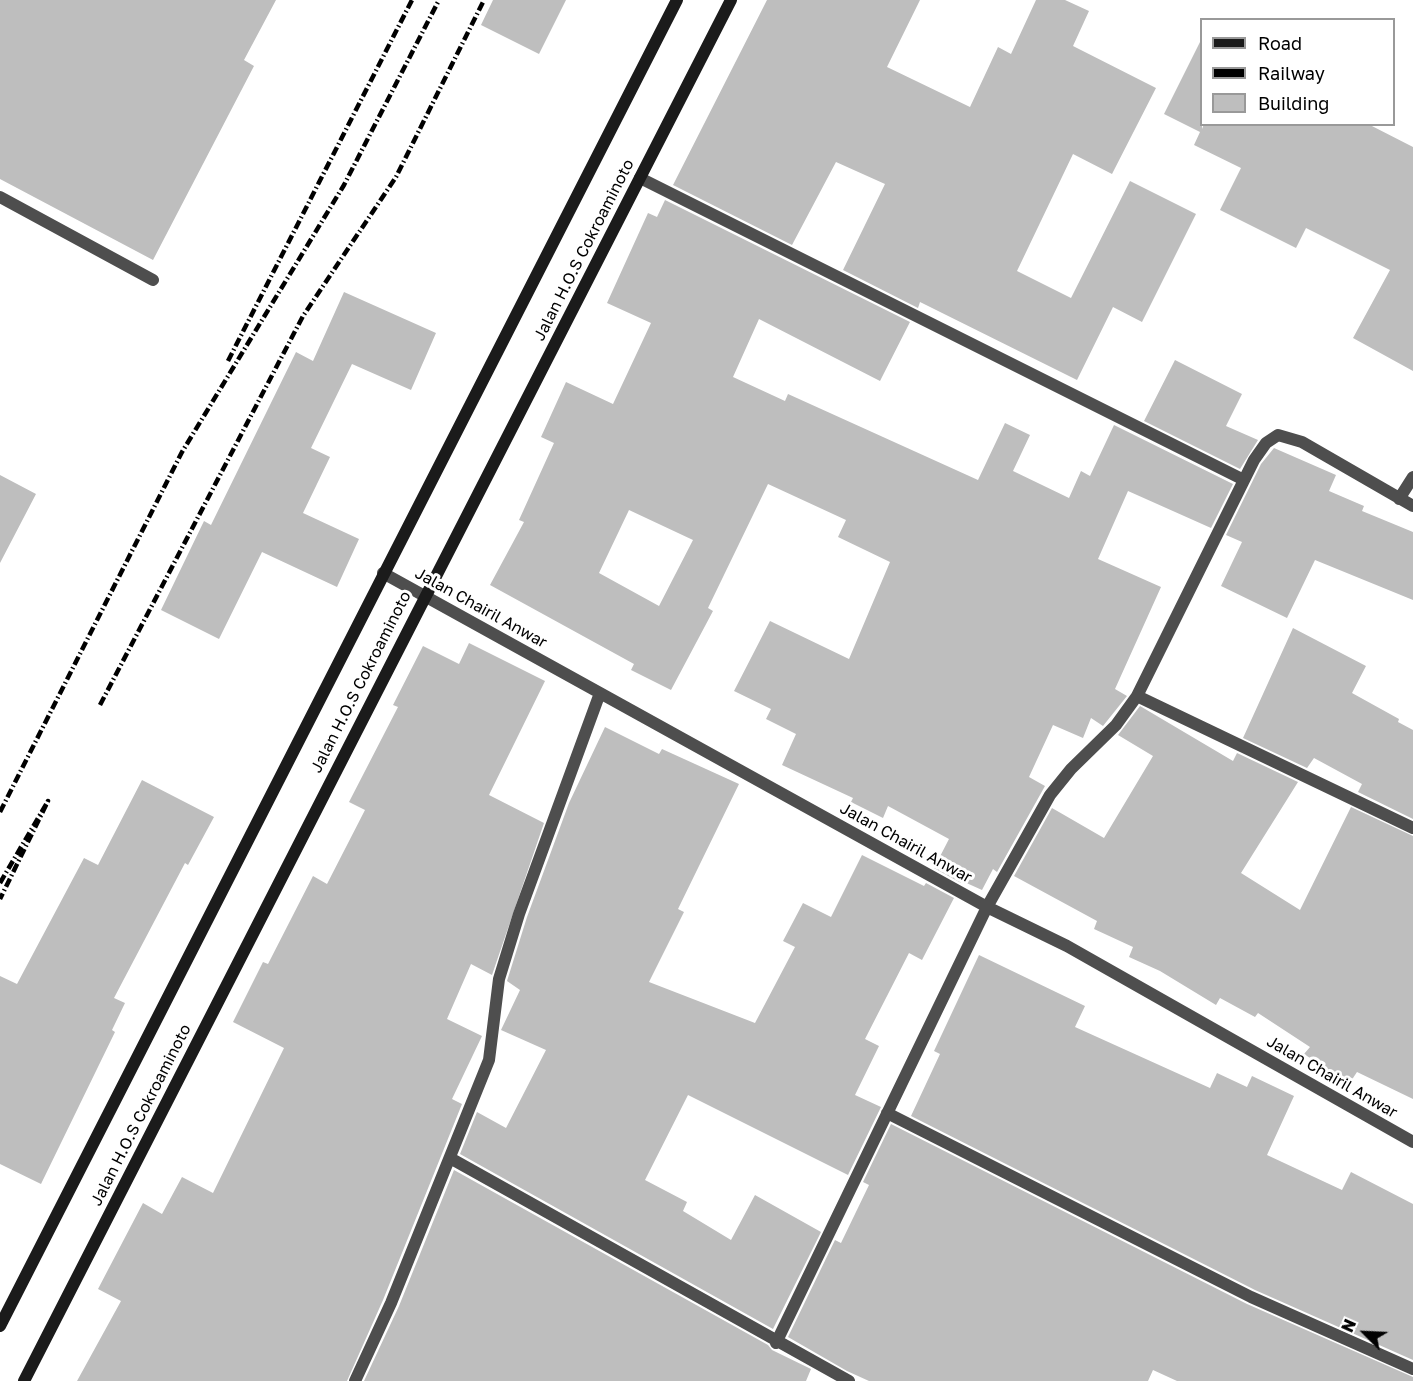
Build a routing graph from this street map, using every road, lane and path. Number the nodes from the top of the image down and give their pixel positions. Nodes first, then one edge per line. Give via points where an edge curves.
1 (677, 0) edge
2 (731, 0) edge
3 (640, 177) junction
4 (0, 196) edge
5 (153, 280) dead end
6 (1413, 477) edge
7 (1244, 480) junction
8 (1400, 499) junction
9 (1413, 506) edge
10 (383, 573) junction
11 (425, 594) junction
12 (600, 693) junction
13 (1137, 696) junction
14 (1413, 828) edge
15 (987, 907) junction
16 (887, 1113) junction
17 (1413, 1142) edge
18 (450, 1158) junction
19 (0, 1326) edge
20 (776, 1343) junction
21 (1413, 1369) edge
22 (24, 1381) edge
23 (356, 1381) edge
24 (849, 1381) edge

1 - 10 main road, Jalan H.O.S Cokroaminoto
2 - 3 main road, Jalan H.O.S Cokroaminoto
3 - 7 street
3 - 11 main road, Jalan H.O.S Cokroaminoto
4 - 5 street
6 - 8 street
7 - 8 street via 1266,443 1278,435 1302,442
7 - 13 street
8 - 9 street
10 - 11 street, Jalan Chairil Anwar
10 - 19 main road, Jalan H.O.S Cokroaminoto
11 - 12 street, Jalan Chairil Anwar
11 - 22 main road, Jalan H.O.S Cokroaminoto
12 - 15 street, Jalan Chairil Anwar
12 - 18 street via 519,914 499,979 489,1060
13 - 14 street
13 - 15 street via 1116,725 1050,795
15 - 16 street
15 - 17 street, Jalan Chairil Anwar via 1067,946
16 - 20 street
16 - 21 street via 1251,1297
18 - 20 street
18 - 23 street
20 - 24 street

